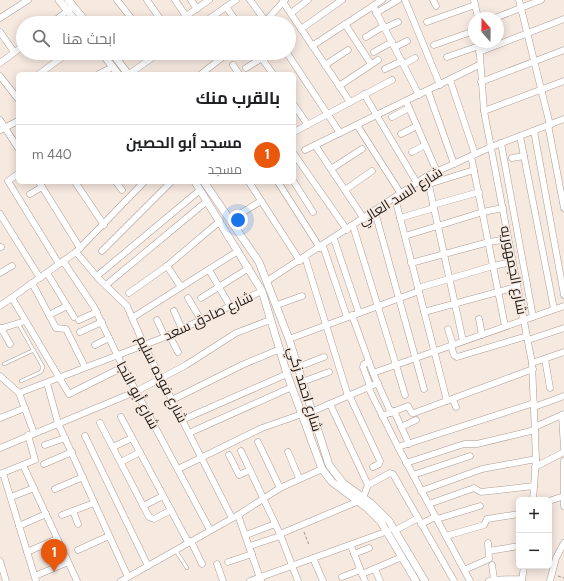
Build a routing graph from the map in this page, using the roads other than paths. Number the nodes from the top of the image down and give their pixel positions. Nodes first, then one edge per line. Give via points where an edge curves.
1 (59, 0) edge
2 (117, 0) edge
3 (147, 0) edge
4 (175, 0) edge
5 (191, 0) edge
6 (209, 0) edge
7 (236, 0) edge
8 (250, 0) edge
9 (308, 0) edge
10 (342, 0) edge
11 (382, 0) edge
12 (398, 0) edge
13 (405, 0) edge
14 (519, 0) edge
15 (541, 0) edge
16 (25, 1) edge
17 (284, 1) edge
18 (71, 3) edge
19 (474, 3) edge
20 (373, 6) junction
21 (226, 7) junction
22 (197, 8) junction
23 (521, 8) junction
24 (68, 11) junction
25 (291, 13) junction
26 (376, 13) junction
27 (504, 15) edge
28 (61, 16) edge
29 (72, 16) edge
30 (81, 16) edge
31 (130, 16) edge
32 (158, 16) edge
33 (186, 16) joint
34 (213, 16) edge
35 (233, 16) edge
36 (261, 16) edge
37 (270, 16) edge
38 (293, 16) edge
39 (0, 18) edge
40 (564, 19) edge
41 (296, 21) edge
42 (398, 22) dead end
43 (427, 22) dead end
44 (346, 24) junction
45 (384, 27) junction
46 (301, 29) junction
47 (0, 32) edge
48 (468, 33) edge
49 (528, 33) junction
50 (366, 37) dead end
51 (504, 40) edge
52 (407, 41) dead end
53 (394, 44) junction
54 (434, 45) dead end
55 (312, 46) junction
56 (476, 48) edge
57 (479, 48) edge
58 (348, 50) dead end
59 (564, 50) edge
60 (14, 52) joint
61 (374, 52) dead end
62 (447, 57) dead end
63 (415, 58) dead end
64 (58, 60) edge
65 (108, 60) edge
66 (117, 60) edge
67 (149, 60) edge
68 (219, 60) edge
69 (255, 60) edge
70 (263, 60) edge
71 (292, 60) edge
72 (378, 60) dead end
73 (403, 62) junction
74 (535, 62) junction
75 (0, 63) edge
76 (371, 64) junction
77 (325, 65) junction
78 (479, 65) junction
79 (233, 66) dead end
80 (113, 67) junction
81 (246, 68) dead end
82 (385, 69) dead end
83 (42, 72) edge
84 (103, 72) edge
85 (117, 72) edge
86 (126, 72) edge
87 (131, 72) edge
88 (204, 72) edge
89 (238, 72) edge
90 (272, 72) edge
91 (0, 76) edge
92 (392, 80) dead end
93 (450, 80) junction
94 (564, 80) edge
95 (481, 82) junction
96 (440, 84) junction
97 (339, 86) junction
98 (541, 89) junction
99 (428, 90) junction
100 (364, 94) junction
101 (419, 95) junction
102 (16, 96) edge
103 (406, 101) junction
104 (350, 102) junction
105 (296, 108) edge
106 (409, 108) junction
107 (484, 111) junction
108 (328, 114) junction
109 (377, 115) junction
110 (392, 117) dead end
111 (564, 119) edge
112 (0, 120) edge
113 (16, 122) edge
114 (308, 125) junction
115 (357, 125) junction
116 (549, 125) junction
117 (417, 126) junction
118 (3, 128) edge
119 (296, 131) edge
120 (534, 131) junction
121 (340, 133) junction
122 (401, 134) dead end
123 (520, 136) junction
124 (501, 143) junction
125 (16, 145) edge
126 (315, 145) junction
127 (426, 145) junction
128 (491, 147) junction
129 (362, 149) dead end
130 (305, 150) dead end
131 (412, 152) dead end
132 (473, 155) junction
133 (524, 156) junction
134 (296, 157) edge
135 (512, 158) dead end
136 (454, 164) junction
137 (331, 168) junction
138 (474, 170) junction
139 (372, 171) dead end
140 (437, 172) junction
141 (16, 175) edge
142 (427, 176) junction
143 (417, 183) junction
144 (41, 184) edge
145 (76, 184) edge
146 (118, 184) edge
147 (142, 184) edge
148 (168, 184) edge
149 (196, 184) edge
150 (205, 184) edge
151 (250, 184) edge
152 (279, 184) edge
153 (295, 184) edge
154 (429, 184) junction
155 (122, 190) dead end
156 (200, 190) junction
157 (345, 190) junction
158 (479, 192) junction
159 (301, 193) junction
160 (30, 194) dead end
161 (401, 194) junction
162 (395, 198) junction
163 (290, 200) junction
164 (207, 201) junction
165 (261, 201) junction
166 (434, 206) junction
167 (503, 208) junction
168 (564, 208) edge
169 (313, 212) dead end
170 (374, 212) junction
171 (483, 212) junction
172 (0, 215) edge
173 (400, 218) junction
174 (364, 219) junction
175 (230, 220) junction
176 (220, 221) junction
177 (104, 225) junction
178 (354, 226) junction
179 (438, 226) junction
180 (347, 230) junction
181 (405, 236) junction
182 (334, 239) junction
183 (508, 239) junction
184 (489, 242) junction
185 (321, 247) junction
186 (78, 250) junction
187 (102, 251) dead end
188 (238, 251) junction
189 (444, 254) junction
190 (302, 259) junction
191 (61, 262) junction
192 (512, 262) junction
193 (412, 263) junction
194 (12, 266) dead end
195 (167, 266) junction
196 (493, 266) junction
197 (249, 268) junction
198 (209, 270) junction
199 (0, 273) edge
200 (46, 273) junction
201 (97, 276) junction
202 (40, 278) junction
203 (450, 279) junction
204 (267, 281) junction
205 (32, 284) junction
206 (106, 285) junction
207 (181, 287) junction
208 (219, 287) junction
209 (516, 288) junction
210 (418, 290) junction
211 (262, 291) junction
212 (499, 292) junction
213 (129, 293) dead end
214 (564, 295) edge
215 (302, 296) dead end
216 (12, 298) junction
217 (188, 298) dead end
218 (201, 298) dead end
219 (399, 298) junction
220 (455, 303) junction
221 (277, 305) junction
222 (0, 306) edge
223 (67, 306) junction
224 (230, 306) junction
225 (378, 306) junction
226 (564, 306) edge
227 (554, 309) junction
228 (174, 311) dead end
229 (96, 312) junction
230 (424, 312) junction
231 (49, 315) junction
232 (353, 315) junction
233 (533, 317) junction
234 (132, 318) junction
235 (479, 319) dead end
236 (25, 320) junction
237 (157, 320) dead end
238 (201, 320) junction
239 (270, 320) junction
240 (524, 320) junction
241 (102, 322) junction
242 (18, 323) junction
243 (326, 325) junction
244 (506, 326) junction
245 (1, 328) edge
246 (564, 328) edge
247 (182, 329) junction
248 (448, 329) dead end
249 (80, 332) dead end
250 (482, 335) junction
251 (167, 336) junction
252 (110, 338) junction
253 (528, 338) junction
254 (289, 339) junction
255 (463, 341) junction
256 (10, 344) dead end
257 (96, 345) dead end
258 (144, 345) junction
259 (452, 345) junction
260 (280, 349) junction
261 (34, 350) junction
262 (178, 352) dead end
263 (434, 352) junction
264 (564, 352) edge
265 (117, 355) junction
266 (324, 357) dead end
267 (417, 358) junction
268 (545, 359) junction
269 (369, 362) junction
270 (4, 364) dead end
271 (396, 365) junction
272 (533, 366) junction
273 (85, 367) junction
274 (123, 367) junction
275 (298, 367) junction
276 (329, 372) dead end
277 (373, 373) junction
278 (287, 374) junction
279 (0, 376) edge
280 (59, 378) junction
281 (161, 379) junction
282 (21, 381) dead end
283 (302, 382) junction
284 (47, 383) junction
285 (378, 383) junction
286 (3, 384) edge
287 (292, 387) junction
288 (369, 387) junction
289 (550, 388) dead end
290 (424, 389) dead end
291 (136, 390) junction
292 (19, 393) junction
293 (405, 395) dead end
294 (349, 396) junction
295 (564, 396) edge
296 (172, 400) junction
297 (450, 400) junction
298 (330, 404) junction
299 (534, 405) junction
300 (456, 407) dead end
301 (26, 408) junction
302 (312, 412) junction
303 (392, 412) junction
304 (302, 414) junction
305 (563, 415) edge
306 (382, 416) junction
307 (121, 417) dead end
308 (0, 418) edge
309 (182, 420) junction
310 (416, 420) dead end
311 (58, 423) junction
312 (100, 423) dead end
313 (401, 427) junction
314 (535, 428) junction
315 (188, 432) junction
316 (31, 434) junction
317 (85, 436) dead end
318 (65, 438) junction
319 (132, 438) junction
320 (258, 442) dead end
321 (409, 444) junction
322 (45, 445) dead end
323 (114, 447) junction
324 (398, 447) junction
325 (0, 448) edge
326 (564, 448) edge
327 (241, 451) dead end
328 (72, 452) junction
329 (140, 452) junction
330 (288, 452) dead end
331 (564, 452) edge
332 (229, 455) dead end
333 (470, 456) dead end
334 (201, 458) junction
335 (536, 459) junction
336 (564, 461) edge
337 (121, 462) junction
338 (246, 462) junction
339 (406, 463) junction
340 (44, 464) dead end
341 (23, 465) junction
342 (373, 467) dead end
343 (535, 467) junction
344 (235, 468) junction
345 (322, 468) junction
346 (178, 469) junction
347 (250, 470) junction
348 (2, 473) edge
349 (413, 475) junction
350 (83, 477) junction
351 (299, 478) junction
352 (368, 485) junction
353 (534, 486) junction
354 (34, 488) junction
355 (280, 488) junction
356 (55, 489) dead end
357 (421, 491) junction
358 (163, 496) junction
359 (564, 496) edge
360 (11, 497) junction
361 (533, 497) edge
362 (264, 498) junction
363 (358, 498) junction
364 (552, 500) edge
365 (94, 503) junction
366 (428, 504) junction
367 (143, 506) junction
368 (480, 506) dead end
369 (564, 506) edge
370 (171, 510) junction
371 (73, 511) junction
372 (46, 514) junction
373 (516, 514) edge
374 (62, 515) dead end
375 (235, 516) junction
376 (436, 518) junction
377 (420, 521) junction
378 (78, 524) dead end
379 (275, 524) junction
380 (19, 526) junction
381 (210, 530) junction
382 (396, 530) junction
383 (388, 531) junction
384 (246, 535) junction
385 (280, 535) junction
386 (109, 536) junction
387 (446, 536) junction
388 (57, 539) junction
389 (190, 541) junction
390 (488, 543) dead end
391 (564, 543) edge
392 (250, 546) junction
393 (351, 546) junction
394 (516, 546) edge
395 (369, 548) dead end
396 (78, 550) dead end
397 (176, 550) junction
398 (489, 551) junction
399 (27, 552) junction
400 (252, 554) junction
401 (354, 554) junction
402 (402, 557) junction
403 (313, 558) junction
404 (0, 561) edge
405 (68, 562) junction
406 (228, 562) dead end
407 (202, 564) dead end
408 (217, 564) dead end
409 (492, 565) dead end
410 (148, 566) junction
411 (292, 566) junction
412 (186, 568) dead end
413 (375, 569) junction
414 (524, 569) edge
415 (464, 570) junction
416 (363, 576) edge
417 (128, 577) junction
418 (342, 577) dead end
419 (35, 579) edge
420 (261, 579) edge
421 (4, 580) edge
422 (413, 580) edge
423 (492, 580) edge
424 (522, 580) edge
425 (77, 581) edge
426 (121, 581) edge
427 (223, 581) edge
428 (250, 581) edge
429 (298, 581) edge
430 (323, 581) edge
431 (356, 581) edge
432 (380, 581) edge
433 (425, 581) edge
434 (453, 581) edge
435 (470, 581) edge
436 (550, 581) edge

1 - 24 street
2 - 31 street
3 - 32 street
4 - 33 street
5 - 22 street
6 - 22 street
7 - 21 street
8 - 36 street
9 - 25 street
10 - 46 street
11 - 20 street
12 - 26 street
13 - 96 street
14 - 23 street
15 - 23 street
16 - 39 street
17 - 25 street
17 - 37 street
18 - 24 street
18 - 30 street
19 - 43 street
20 - 26 street
20 - 44 street
21 - 34 street
21 - 35 street
22 - 33 street
23 - 27 street
23 - 49 street
24 - 28 street
24 - 29 street
25 - 38 street
26 - 45 street
40 - 49 street
41 - 46 street
42 - 45 street
44 - 55 street
44 - 76 street
45 - 50 street
45 - 53 street
46 - 55 street
47 - 60 street
48 - 54 street
49 - 51 street
49 - 74 street
52 - 53 street
53 - 61 street
53 - 73 street
55 - 77 street
56 - 62 street
57 - 78 street, شارع الجمهوريه
58 - 77 street
59 - 74 street
60 - 75 street
63 - 73 street
64 - 83 street
65 - 80 street
66 - 86 street
67 - 87 street
68 - 88 street
69 - 81 street
70 - 90 street
71 - 108 street
72 - 76 street
73 - 82 street
73 - 101 street
74 - 95 street
74 - 98 street
76 - 97 street
77 - 97 street
78 - 93 street
78 - 95 street, شارع الجمهوريه
79 - 89 street
80 - 84 street
80 - 85 street
91 - 102 street
92 - 100 street
93 - 96 street
93 - 132 street
94 - 98 street
95 - 107 street, شارع الجمهوريه
96 - 99 street
97 - 104 street
98 - 107 street
98 - 116 street
99 - 101 street
99 - 136 street
100 - 104 street
100 - 109 street
101 - 103 street
103 - 106 street
103 - 109 street
104 - 108 street
105 - 114 street
106 - 110 street
106 - 117 street
107 - 128 street, شارع الجمهوريه
108 - 114 street
108 - 121 street
109 - 115 street
109 - 143 street
111 - 116 street, شارع السد العالي
112 - 118 street
113 - 118 street
114 - 119 street
115 - 121 street
115 - 161 street
116 - 120 street, شارع السد العالي
116 - 168 street
117 - 122 street
117 - 127 street
118 - 125 street
120 - 123 street, شارع السد العالي
120 - 214 street
121 - 126 street
123 - 124 street, شارع السد العالي
123 - 133 street
124 - 128 street, شارع السد العالي
124 - 233 street
126 - 130 street
126 - 137 street
127 - 131 street
127 - 140 street
128 - 132 street, شارع السد العالي
128 - 167 street, شارع الجمهوريه
129 - 137 street
132 - 136 street, شارع السد العالي
132 - 138 street
133 - 135 street
133 - 227 street
134 - 180 street
136 - 140 street, شارع السد العالي
137 - 157 street
138 - 154 street
138 - 158 street
139 - 157 street
140 - 142 street, شارع السد العالي
141 - 191 street, شارع أبو النجا via 8,180
142 - 143 street, شارع السد العالي
142 - 154 street
143 - 161 street, شارع السد العالي
144 - 160 street
144 - 186 street, شارع فوده سليم
145 - 177 street
146 - 155 street
147 - 177 street
148 - 187 street
149 - 156 street, شارع احمد زكي
150 - 175 street, شارع احمد زكي
151 - 165 street
152 - 163 street
153 - 159 street
154 - 166 street
156 - 164 street, شارع احمد زكي
156 - 201 street
157 - 174 street
158 - 166 street
158 - 171 street
159 - 163 street
159 - 169 street
161 - 162 street, شارع السد العالي
162 - 170 street, شارع السد العالي
162 - 173 street
163 - 185 street
164 - 176 street, شارع احمد زكي
164 - 206 street
165 - 175 street
165 - 190 street
166 - 173 street
166 - 179 street
167 - 171 street
167 - 183 street, شارع الجمهوريه
170 - 174 street, شارع السد العالي
170 - 219 street
171 - 179 street
171 - 184 street
172 - 202 street
173 - 181 street
174 - 178 street, شارع السد العالي
175 - 204 street, شارع احمد زكي via 258,262
176 - 188 street, شارع احمد زكي
176 - 195 street
177 - 186 street
178 - 180 street, شارع السد العالي
178 - 225 street
179 - 181 street
179 - 189 street
180 - 182 street, شارع السد العالي
181 - 193 street
182 - 185 street, شارع السد العالي
182 - 232 street
183 - 184 street
183 - 192 street, شارع الجمهوريه
184 - 189 street
184 - 196 street
185 - 190 street, شارع السد العالي
185 - 232 street
186 - 191 street
186 - 201 street, شارع فوده سليم
188 - 197 street, شارع احمد زكي
188 - 198 street
189 - 193 street
189 - 203 street
190 - 204 street, شارع السد العالي
190 - 243 street
191 - 200 street
191 - 229 street, شارع أبو النجا via 85,292
192 - 196 street
192 - 209 street, شارع الجمهوريه
193 - 210 street
194 - 199 street
195 - 207 street
195 - 213 street
196 - 203 street
196 - 212 street
197 - 208 street
197 - 211 street, شارع احمد زكي
198 - 207 street
198 - 208 street
200 - 202 street
200 - 223 street
201 - 206 street, شارع فوده سليم
202 - 205 street
203 - 210 street
203 - 220 street
204 - 221 street, شارع احمد زكي
205 - 216 street
205 - 231 street
206 - 234 street, شارع فوده سليم via 124,302
207 - 234 street
208 - 218 street
208 - 224 street
209 - 212 street
209 - 240 street, شارع الجمهوريه
210 - 219 street
210 - 230 street
211 - 224 street, شارع صادق سعد
211 - 239 street, شارع احمد زكي
212 - 220 street
212 - 244 street
215 - 221 street
216 - 222 street
216 - 236 street
217 - 238 street
219 - 225 street
219 - 267 street
220 - 230 street
220 - 255 street
221 - 254 street, شارع احمد زكي
223 - 229 street via 76,318
223 - 231 street
224 - 238 street, شارع صادق سعد
225 - 232 street
225 - 271 street
226 - 227 street
227 - 233 street
228 - 247 street
229 - 241 street, شارع أبو النجا
230 - 263 street
231 - 273 street via 56,328 66,329
232 - 243 street
232 - 269 street
233 - 240 street
234 - 258 street, شارع فوده سليم
235 - 250 street
236 - 242 street
236 - 280 street
237 - 251 street
238 - 247 street, شارع صادق سعد
239 - 260 street, شارع احمد زكي
239 - 281 street via 236,333
240 - 244 street
240 - 253 street, شارع الجمهوريه
241 - 249 street
241 - 252 street, شارع أبو النجا
242 - 245 street
242 - 261 lane
243 - 254 street
243 - 294 street
244 - 250 street
245 - 256 street
246 - 253 street
247 - 251 street, شارع صادق سعد
248 - 259 street
250 - 255 street
251 - 258 street, شارع صادق سعد
251 - 262 street
252 - 257 street
252 - 265 street, شارع أبو النجا
253 - 259 street via 458,357 454,355
253 - 272 street, شارع الجمهوريه
254 - 275 street, شارع احمد زكي
255 - 259 street
258 - 265 street, شارع صادق سعد
258 - 281 street, شارع فوده سليم
259 - 263 street
260 - 278 street, شارع احمد زكي
260 - 296 street
261 - 270 lane
261 - 282 lane via 43,370
263 - 267 street
263 - 297 street
264 - 268 street
265 - 273 street, شارع صادق سعد
265 - 274 street, شارع أبو النجا
266 - 275 street
267 - 271 street
267 - 290 street
268 - 272 street
268 - 289 street
269 - 277 street
269 - 288 street via 363,367
271 - 277 street
271 - 293 street
272 - 297 street
272 - 299 street, شارع الجمهوريه
273 - 280 street, شارع صادق سعد
274 - 280 street via 69,394
274 - 291 street, شارع أبو النجا
275 - 283 street, شارع احمد زكي
276 - 283 street
277 - 285 street
278 - 287 street, شارع احمد زكي
278 - 309 street
279 - 286 street
280 - 284 street, شارع صادق سعد
281 - 291 street
281 - 296 street, شارع فوده سليم
283 - 302 street, شارع احمد زكي
284 - 292 street, شارع صادق سعد
284 - 311 street
285 - 288 street
285 - 303 street
286 - 292 street
287 - 304 street, شارع احمد زكي
287 - 315 street
288 - 294 street
288 - 306 street
291 - 311 street
291 - 346 street, شارع أبو النجا
292 - 301 street
294 - 298 street
294 - 342 street via 380,461
295 - 299 street
296 - 309 street, شارع فوده سليم
297 - 300 street
297 - 303 street via 414,413 408,406
298 - 302 street
298 - 352 street
299 - 314 street, شارع الجمهوريه
299 - 321 street
301 - 308 street
301 - 316 street
302 - 363 street, شارع احمد زكي via 329,465
303 - 306 street
303 - 313 street
304 - 334 street via 262,428
304 - 345 street, شارع احمد زكي
305 - 314 street
305 - 326 street
306 - 324 street
307 - 319 street
309 - 315 street, شارع فوده سليم
310 - 313 street
311 - 316 street
311 - 318 street
312 - 323 street
313 - 321 street
314 - 335 street, شارع الجمهوريه
314 - 339 street via 477,444 464,444
315 - 334 street, شارع فوده سليم
316 - 325 street
316 - 341 street via 36,458
317 - 410 street
318 - 322 street
318 - 328 street
319 - 323 street
319 - 329 street
320 - 355 street
321 - 324 street
323 - 337 street
324 - 339 street
327 - 338 street
328 - 340 street
328 - 350 street
329 - 337 street
329 - 358 street
330 - 351 street
331 - 343 street
332 - 344 street
333 - 349 street
334 - 346 street
334 - 375 street, شارع فوده سليم
335 - 343 street, شارع الجمهوريه
335 - 357 street via 482,469
336 - 359 street
337 - 367 street
338 - 344 street
338 - 347 street
339 - 349 street
341 - 348 street
341 - 354 street
343 - 353 street, شارع الجمهوريه
344 - 347 street via 240,475
345 - 351 street
345 - 363 street, شارع احمد زكي via 332,482
346 - 381 street, شارع أبو النجا
347 - 362 street
348 - 360 street
349 - 357 street
350 - 356 street
350 - 365 street
351 - 355 street
352 - 363 street
352 - 377 street via 392,473
353 - 361 street, شارع الجمهوريه
353 - 366 street via 481,492 474,488
354 - 360 street
354 - 372 street
355 - 362 street
357 - 366 street
358 - 367 street
358 - 370 street
359 - 364 street
359 - 369 street
360 - 380 street
362 - 375 street
362 - 379 street
363 - 382 street, شارع احمد زكي via 381,512
363 - 383 street, شارع احمد زكي
363 - 385 street
365 - 371 street
365 - 386 street
366 - 376 street
367 - 370 street via 152,519
368 - 376 street
370 - 389 street
371 - 374 street
371 - 378 street
372 - 380 street
372 - 388 street
373 - 387 street via 487,519 484,525
375 - 381 street
375 - 384 street, شارع فوده سليم
376 - 377 street
376 - 387 street
377 - 382 street
377 - 434 street
379 - 384 street
379 - 385 street
380 - 399 street
381 - 389 street
382 - 433 street, شارع احمد زكي
383 - 393 street
383 - 402 street, شارع احمد زكي
384 - 392 street, شارع فوده سليم
385 - 392 street
385 - 411 street
386 - 396 street
386 - 417 street
387 - 415 street
388 - 399 street
388 - 405 street
389 - 397 street
389 - 407 street
390 - 398 street
391 - 436 street via 556,558
392 - 400 street, شارع فوده سليم
393 - 401 street
393 - 403 street
394 - 398 street
395 - 401 street
397 - 410 street
397 - 412 lane
398 - 415 street via 490,559
399 - 419 street
400 - 406 street
400 - 420 street, شارع فوده سليم
401 - 416 street
402 - 413 street
402 - 422 street, شارع احمد زكي
403 - 411 street
403 - 430 street
404 - 421 street
405 - 419 street
405 - 425 street
408 - 427 street
409 - 423 street
410 - 417 street
411 - 420 street
411 - 429 street
413 - 416 street
413 - 432 street
414 - 424 street
415 - 435 street
416 - 418 street
416 - 431 street
417 - 426 street
420 - 428 street
423 - 424 street

